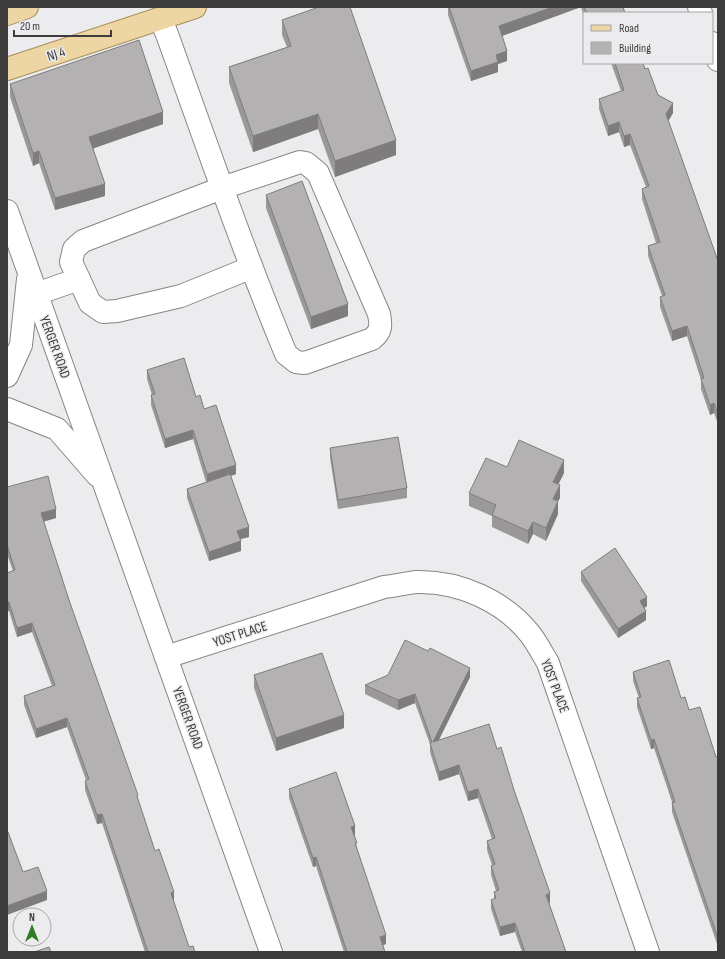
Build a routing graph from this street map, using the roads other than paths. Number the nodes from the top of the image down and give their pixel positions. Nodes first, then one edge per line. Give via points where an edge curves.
1 (27, 7) edge
2 (195, 7) edge
3 (7, 14) edge
4 (161, 19) junction
5 (713, 46) edge
6 (718, 60) edge
7 (7, 69) edge
8 (222, 188) junction
9 (7, 211) edge
10 (250, 268) junction
11 (28, 272) junction
12 (78, 279) junction
13 (36, 294) junction
14 (7, 376) edge
15 (7, 409) edge
16 (104, 483) junction
17 (166, 657) junction
18 (272, 952) edge
19 (648, 952) edge

1 - 3 main road
2 - 4 main road, NJ 4 / NJ 4
4 - 7 main road, NJ 4 / NJ 4
4 - 8 street
5 - 6 street
8 - 10 street
8 - 10 street via 300,162 315,168 379,314 379,333 372,339 304,364 296,362 286,354
8 - 12 street via 84,241 74,249 71,262
9 - 11 street, YERGER ROAD
10 - 12 street via 181,296 103,312 90,303
11 - 13 street, YERGER ROAD
11 - 14 street via 21,345
12 - 13 street
13 - 16 street, YERGER ROAD
15 - 16 street, YERGER ROAD via 57,430
16 - 17 street, YERGER ROAD
17 - 18 street, YERGER ROAD
17 - 19 street, YOST PLACE via 384,587 417,582 448,585 478,594 506,610 530,634 548,662

